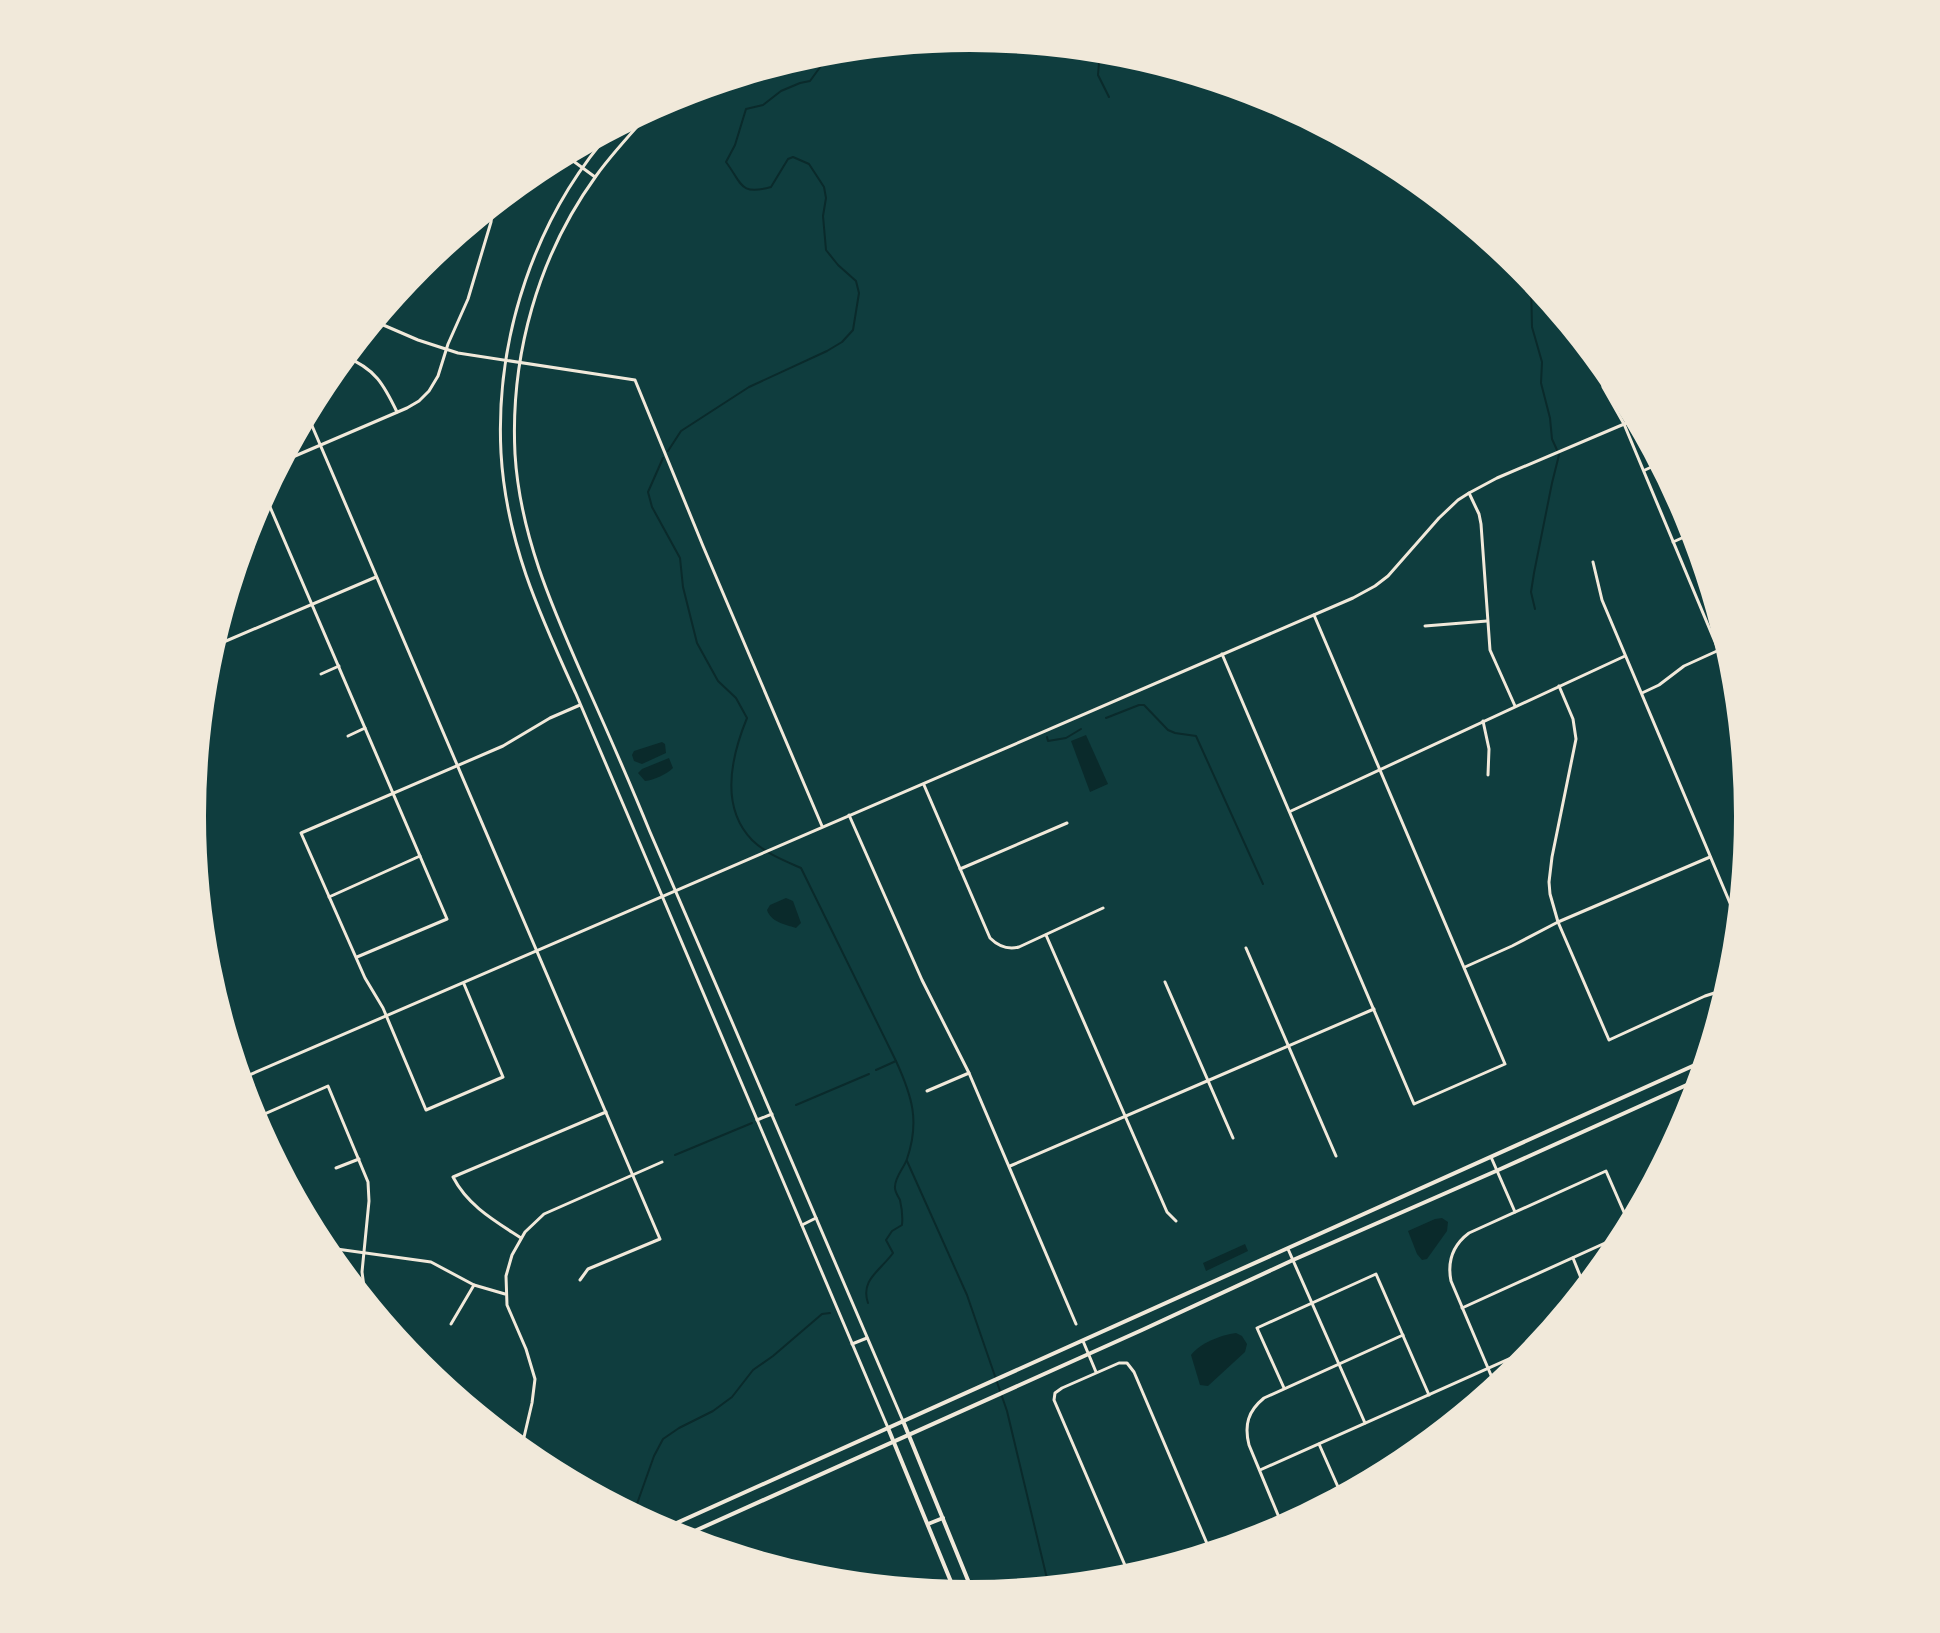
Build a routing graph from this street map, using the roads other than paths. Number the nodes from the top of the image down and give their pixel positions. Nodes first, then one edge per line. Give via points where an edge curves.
1 (635, 130) edge
2 (598, 149) edge
3 (574, 163) edge
4 (582, 169) junction
5 (595, 177) junction
6 (491, 221) edge
7 (384, 325) edge
8 (447, 350) junction
9 (355, 362) edge
10 (505, 362) junction
11 (519, 364) junction
12 (1607, 394) edge
13 (397, 412) junction
14 (1624, 424) junction
15 (312, 427) edge
16 (320, 445) junction
17 (296, 455) edge
18 (1650, 468) edge
19 (1643, 471) junction
20 (1469, 493) junction
21 (271, 509) edge
22 (1681, 538) edge
23 (1673, 542) junction
24 (1593, 562) dead end
25 (376, 577) junction
26 (312, 604) junction
27 (1314, 615) junction
28 (1487, 621) junction
29 (1425, 626) dead end
30 (1712, 636) edge
31 (227, 641) edge
32 (1716, 651) edge
33 (1222, 654) junction
34 (1625, 656) junction
35 (339, 666) junction
36 (321, 674) dead end
37 (1559, 686) junction
38 (1642, 693) junction
39 (580, 705) junction
40 (1515, 706) junction
41 (1483, 721) junction
42 (365, 728) junction
43 (348, 736) dead end
44 (456, 766) junction
45 (1380, 770) junction
46 (1488, 775) dead end
47 (923, 783) junction
48 (393, 792) junction
49 (1290, 811) junction
50 (849, 815) junction
51 (1067, 823) dead end
52 (822, 826) junction
53 (420, 856) junction
54 (1710, 857) junction
55 (960, 869) junction
56 (676, 892) junction
57 (329, 897) junction
58 (663, 897) junction
59 (1729, 902) edge
60 (1103, 908) dead end
61 (1558, 922) junction
62 (1046, 935) junction
63 (1246, 948) dead end
64 (538, 952) junction
65 (356, 957) junction
66 (1465, 967) junction
67 (1165, 982) dead end
68 (464, 984) junction
69 (1713, 993) edge
70 (1374, 1009) junction
71 (386, 1017) junction
72 (1289, 1046) junction
73 (1692, 1066) edge
74 (969, 1073) junction
75 (251, 1074) edge
76 (1208, 1081) junction
77 (1685, 1086) edge
78 (927, 1091) dead end
79 (606, 1112) junction
80 (266, 1113) edge
81 (772, 1114) junction
82 (1125, 1117) junction
83 (757, 1120) junction
84 (1233, 1138) dead end
85 (1336, 1156) dead end
86 (1490, 1157) junction
87 (359, 1159) junction
88 (662, 1162) dead end
89 (1009, 1166) junction
90 (336, 1168) dead end
91 (1496, 1171) junction
92 (634, 1176) junction
93 (1515, 1212) junction
94 (1624, 1212) edge
95 (816, 1218) junction
96 (1176, 1221) dead end
97 (802, 1225) junction
98 (521, 1238) junction
99 (1604, 1244) edge
100 (1288, 1249) junction
101 (340, 1250) edge
102 (363, 1254) junction
103 (1573, 1258) junction
104 (1293, 1260) junction
105 (1581, 1277) edge
106 (580, 1280) dead end
107 (363, 1282) edge
108 (474, 1285) junction
109 (505, 1294) junction
110 (1312, 1303) junction
111 (1462, 1308) junction
112 (451, 1324) dead end
113 (1076, 1324) dead end
114 (1403, 1335) junction
115 (868, 1338) junction
116 (1083, 1341) junction
117 (852, 1344) junction
118 (1089, 1354) junction
119 (1509, 1359) edge
120 (1339, 1363) junction
121 (1488, 1368) junction
122 (1096, 1372) junction
123 (1491, 1375) edge
124 (1284, 1388) junction
125 (1429, 1395) junction
126 (903, 1421) junction
127 (1365, 1423) junction
128 (888, 1428) junction
129 (908, 1435) junction
130 (524, 1437) edge
131 (893, 1441) junction
132 (1319, 1444) junction
133 (1260, 1470) junction
134 (1338, 1486) edge
135 (1278, 1516) edge
136 (943, 1518) junction
137 (677, 1523) edge
138 (928, 1524) junction
139 (697, 1530) edge
140 (1207, 1543) edge
141 (1125, 1565) edge
142 (950, 1580) edge
143 (968, 1581) edge

1 - 5 street
2 - 4 street
3 - 4 street
4 - 5 street
4 - 10 street via 540,243 514,317
5 - 11 street via 552,249
6 - 8 street
7 - 8 street
8 - 10 street
8 - 13 street via 429,391
9 - 13 street via 379,379
10 - 11 street
10 - 39 street via 501,455 515,539
11 - 52 street via 635,380
11 - 56 street via 515,454 535,560
12 - 14 street
13 - 16 street
14 - 19 street
14 - 20 street
15 - 16 street
16 - 17 street
16 - 25 street
18 - 19 street
19 - 23 street
20 - 27 street via 1382,581
20 - 28 street via 1481,524
21 - 26 street
22 - 23 street
23 - 30 street
24 - 34 street
25 - 26 street
25 - 44 street
26 - 31 street
26 - 35 street
27 - 33 street
27 - 45 street
28 - 29 street
28 - 40 street via 1490,650
32 - 38 street
33 - 47 street
33 - 49 street
34 - 37 street
34 - 38 street
35 - 36 street
35 - 42 street
37 - 40 street
37 - 61 street via 1576,739 1550,871
38 - 54 street
39 - 44 street
39 - 58 street
40 - 41 street
41 - 45 street
41 - 46 street
42 - 43 street
42 - 48 street
44 - 48 street
44 - 64 street
45 - 49 street
45 - 66 street
47 - 50 street
47 - 55 street
48 - 53 street
48 - 57 street via 301,833
49 - 70 street
50 - 52 street
50 - 74 street
51 - 55 street
52 - 56 street
53 - 57 street
53 - 65 street via 447,919
54 - 59 street
54 - 61 street
55 - 62 street via 990,938 1013,949
56 - 58 street
56 - 81 street
57 - 65 street
58 - 64 street
58 - 83 street
60 - 62 street
61 - 66 street
61 - 69 street via 1609,1040
62 - 82 street
63 - 72 street
64 - 68 street
64 - 79 street
65 - 71 street
66 - 70 street via 1505,1064 1414,1104
67 - 76 street
68 - 71 street
68 - 71 street via 503,1077 426,1110
70 - 72 street
71 - 75 street
72 - 76 street
72 - 85 street
73 - 86 main road
74 - 78 street
74 - 89 street
76 - 82 street
76 - 84 street
77 - 91 main road
79 - 92 street
79 - 98 street via 453,1177 473,1205
80 - 87 street via 328,1086
81 - 83 street
81 - 95 street
82 - 89 street
82 - 96 street via 1167,1212
83 - 97 street
86 - 91 street
86 - 100 main road
87 - 90 street
87 - 102 street via 369,1201
88 - 92 street
89 - 113 street
91 - 93 street
91 - 104 main road
92 - 98 street via 544,1214
92 - 106 street via 660,1239 588,1269
93 - 94 street via 1606,1171
93 - 111 street via 1469,1233 1456,1245 1449,1272
95 - 97 street
95 - 115 street
97 - 117 street
98 - 109 street
99 - 103 street
100 - 104 street
100 - 116 main road
101 - 102 street
102 - 107 street
102 - 108 street via 431,1262
103 - 105 street
103 - 111 street
104 - 110 street
104 - 118 main road
108 - 109 street
108 - 112 street
109 - 130 street via 535,1379
110 - 114 street via 1376,1274
110 - 120 street
110 - 124 street via 1257,1328
111 - 121 street
114 - 120 street
114 - 125 street
115 - 117 street
115 - 126 street
116 - 118 street
116 - 126 main road
117 - 128 street
118 - 122 street
118 - 129 main road
119 - 121 street
120 - 124 street
120 - 127 street
121 - 123 street
121 - 125 street
122 - 140 street via 1119,1363 1127,1363 1134,1372
122 - 141 street via 1062,1388 1054,1400
124 - 133 street via 1259,1402 1248,1418 1246,1432
125 - 127 street
126 - 128 main road
126 - 129 main road
127 - 132 street
128 - 131 main road
128 - 137 main road
129 - 131 main road
129 - 136 main road
131 - 138 main road
131 - 139 main road
132 - 133 street
132 - 134 street
133 - 135 street
136 - 138 main road
136 - 143 main road
138 - 142 main road

